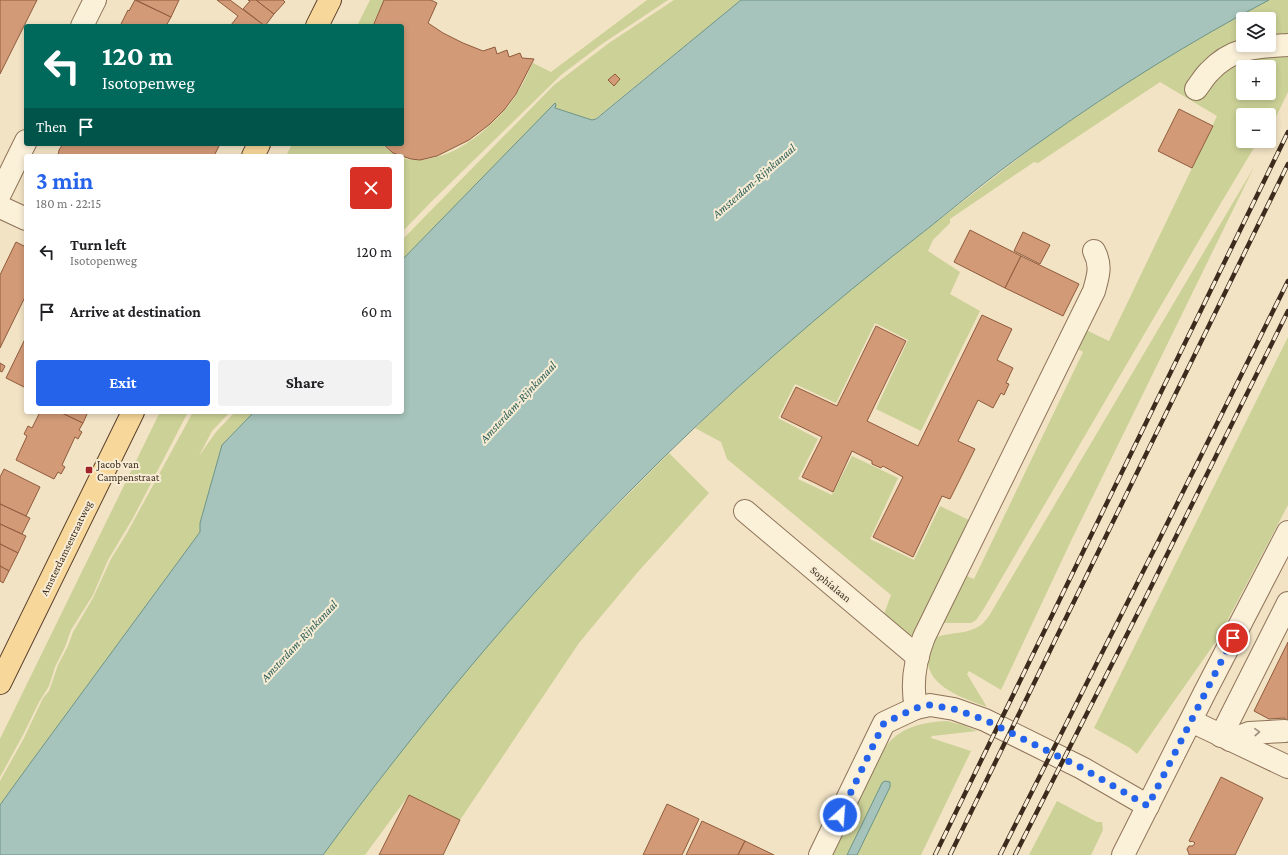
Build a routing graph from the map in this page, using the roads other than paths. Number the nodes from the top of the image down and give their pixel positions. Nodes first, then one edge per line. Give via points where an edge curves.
1 (95, 0) edge
2 (330, 0) edge
3 (83, 24) edge
4 (318, 24) edge
5 (1288, 45) edge
6 (1196, 89) dead end
7 (24, 145) edge
8 (0, 194) edge
9 (0, 206) edge
10 (24, 218) edge
11 (1094, 251) dead end
12 (132, 414) edge
13 (745, 511) dead end
14 (1288, 532) edge
15 (1288, 603) edge
16 (918, 657) junction
17 (0, 683) edge
18 (916, 708) junction
19 (1191, 721) junction
20 (1285, 731) dead end
21 (1226, 738) junction
22 (1288, 767) edge
23 (1148, 806) junction
24 (820, 855) edge
25 (1123, 855) edge

1 - 3 street
2 - 4 main road
5 - 6 street via 1255,47 1235,53 1218,63
7 - 8 street
9 - 10 street
11 - 16 street via 1098,260 1099,276 1094,291 953,576 924,637
12 - 17 main road, Amsterdamsestraatweg
13 - 16 street, Sophialaan
14 - 19 street
15 - 21 street
16 - 18 street via 913,686
18 - 23 street via 942,706 985,720 1082,768
18 - 24 street via 884,723
19 - 21 street
19 - 23 street
21 -> 20 street via 1249,733
21 - 22 street
23 - 25 street

